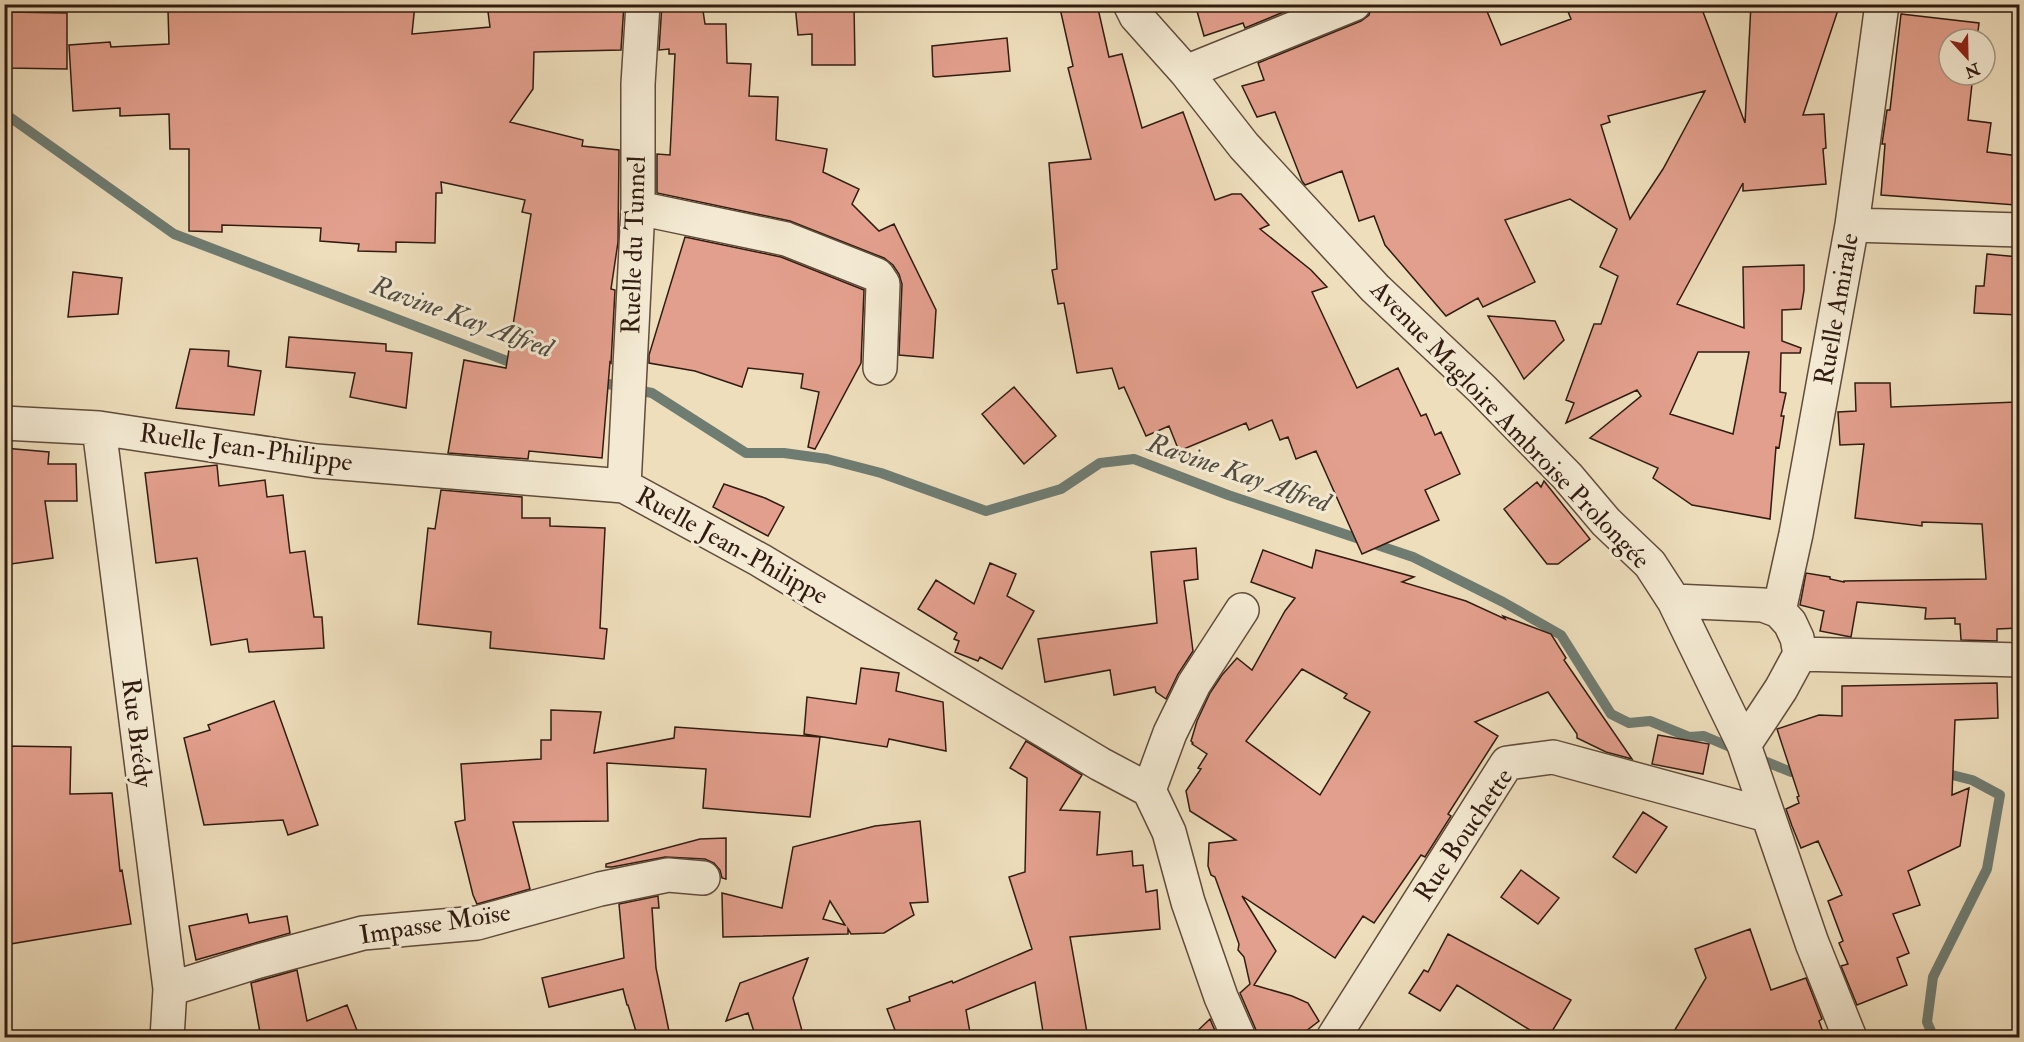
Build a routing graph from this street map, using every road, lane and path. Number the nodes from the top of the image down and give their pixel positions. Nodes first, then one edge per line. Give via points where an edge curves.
1 (643, 4) edge
2 (1130, 4) edge
3 (1354, 4) edge
4 (1881, 4) edge
5 (1186, 72) junction
6 (638, 208) junction
7 (1852, 225) junction
8 (2019, 230) edge
9 (880, 368) dead end
10 (4, 423) edge
11 (99, 428) junction
12 (624, 486) junction
13 (1674, 601) junction
14 (1242, 610) dead end
15 (1779, 611) junction
16 (1800, 654) junction
17 (2019, 660) edge
18 (1744, 745) junction
19 (1149, 790) junction
20 (1767, 815) junction
21 (703, 878) dead end
22 (170, 989) junction
23 (167, 1038) edge
24 (1239, 1038) edge
25 (1333, 1038) edge
26 (1850, 1038) edge

1 - 6 street, Ruelle du Tunnel
2 - 5 street, Avenue Magloire Ambroise Prolongée
3 - 5 street
4 - 7 street, Ruelle Amirale
5 - 13 street, Avenue Magloire Ambroise Prolongée via 1244,146 1375,288 1567,476 1606,522 1650,564
6 - 9 street via 786,239 877,275 882,284
6 - 12 street, Ruelle du Tunnel
7 - 8 street
7 - 15 street, Ruelle Amirale
10 - 11 street, Ruelle Jean-Philippe
11 - 12 street, Ruelle Jean-Philippe via 316,461
11 - 22 street, Rue Brédy
12 - 19 street, Ruelle Jean-Philippe via 760,560
13 - 15 street via 1762,605
13 - 18 street, Avenue Magloire Ambroise Prolongée
14 - 19 street via 1194,684 1170,732
15 - 16 street via 1790,623
16 - 17 street
16 - 18 street
18 - 20 street, Avenue Magloire Ambroise Prolongée
19 - 24 street via 1169,832 1188,902
20 - 25 street, Rue Bouchette via 1553,757 1506,763
20 - 26 street, Avenue Magloire Ambroise Prolongée
21 - 22 street, Impasse Moïse via 668,875 600,888 477,923 363,933
22 - 23 street, Rue Brédy

